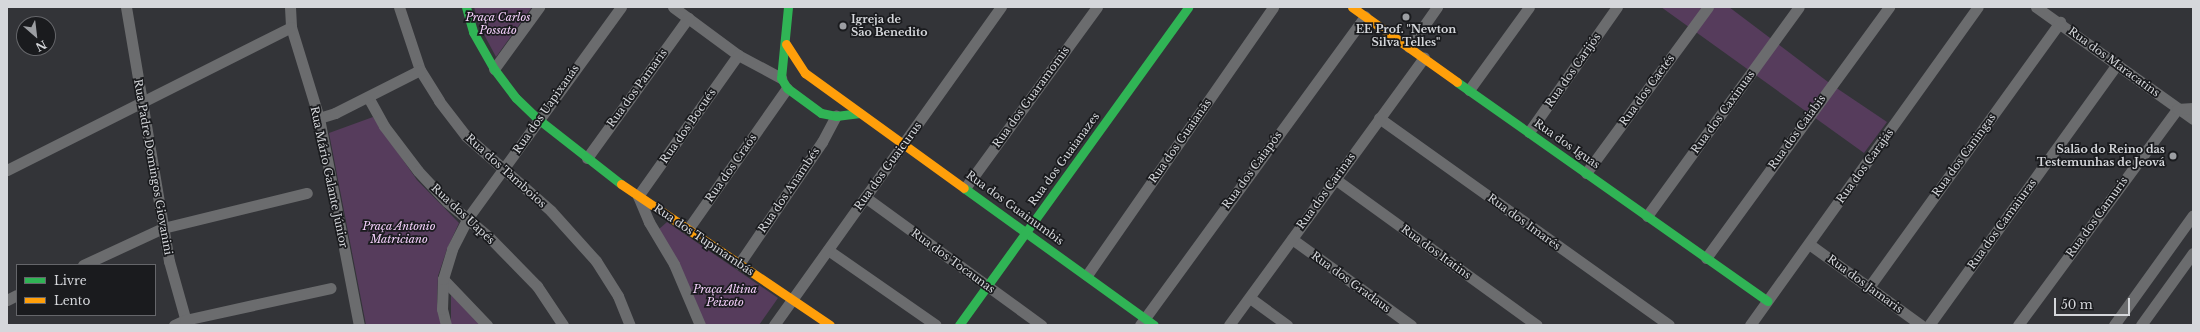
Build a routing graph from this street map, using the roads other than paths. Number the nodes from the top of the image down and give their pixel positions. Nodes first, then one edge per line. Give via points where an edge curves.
1 (126, 7) edge
2 (290, 7) edge
3 (399, 7) edge
4 (466, 7) edge
5 (539, 7) edge
6 (621, 7) edge
7 (675, 7) edge
8 (788, 7) edge
9 (1001, 7) edge
10 (1097, 7) edge
11 (1188, 7) edge
12 (1273, 7) edge
13 (1352, 7) edge
14 (1437, 7) edge
15 (1529, 7) edge
16 (1617, 7) edge
17 (1708, 7) edge
18 (1799, 7) edge
19 (1889, 7) edge
20 (1978, 7) edge
21 (2036, 7) edge
22 (1365, 16) junction
23 (688, 18) junction
24 (2060, 22) junction
25 (291, 27) junction
26 (786, 44) junction
27 (1410, 47) junction
28 (738, 55) junction
29 (1424, 58) junction
30 (2117, 64) junction
31 (494, 69) junction
32 (420, 70) junction
33 (781, 78) junction
34 (787, 88) junction
35 (1469, 90) junction
36 (368, 97) junction
37 (143, 100) junction
38 (2177, 109) junction
39 (860, 113) junction
40 (836, 116) junction
41 (2192, 117) edge
42 (319, 118) junction
43 (1379, 118) junction
44 (538, 119) junction
45 (1528, 132) junction
46 (904, 144) junction
47 (587, 158) junction
48 (7, 170) edge
49 (504, 170) junction
50 (1586, 173) junction
51 (1335, 179) junction
52 (965, 188) junction
53 (308, 193) dead end
54 (638, 196) junction
55 (865, 197) junction
56 (1647, 216) junction
57 (2193, 216) edge
58 (467, 219) junction
59 (163, 228) junction
60 (688, 230) junction
61 (1027, 231) junction
62 (1292, 240) junction
63 (1809, 244) junction
64 (828, 250) junction
65 (2193, 253) edge
66 (1706, 258) junction
67 (85, 264) edge
68 (739, 264) junction
69 (1087, 275) junction
70 (443, 279) junction
71 (987, 285) junction
72 (1869, 287) junction
73 (331, 288) dead end
74 (1250, 298) junction
75 (793, 299) junction
76 (1767, 301) junction
77 (186, 322) edge
78 (1146, 323) edge
79 (174, 325) edge
80 (359, 325) edge
81 (446, 325) edge
82 (487, 325) edge
83 (563, 325) edge
84 (630, 325) edge
85 (700, 325) edge
86 (774, 325) edge
87 (830, 325) edge
88 (936, 325) edge
89 (959, 325) edge
90 (1041, 325) edge
91 (1229, 325) edge
92 (1288, 325) edge
93 (1411, 325) edge
94 (1537, 325) edge
95 (1669, 325) edge
96 (1750, 325) edge
97 (1921, 325) edge
98 (1929, 325) edge
99 (2018, 325) edge
100 (2114, 325) edge
101 (2141, 325) edge

1 - 37 street, Rua Padre Domingos Giovanini
2 - 25 street, Rua Mário Galante Júnior
3 - 32 street, Rua dos Tamboios
4 - 31 street, Rua dos Tupinambás via 473,32
5 - 31 street
6 - 44 street, Rua dos Uapixanás
7 - 23 street
8 - 26 street
9 - 46 street, Rua dos Guaicurus
10 - 52 street, Rua dos Guaramomis
11 - 61 street, Rua dos Guaianazes
12 - 69 street, Rua dos Guaianãs
13 - 22 street, Rua dos Iguas
14 - 27 street
15 - 35 street
16 - 45 street, Rua dos Carijós
17 - 50 street, Rua dos Caetés
18 - 56 street, Rua dos Caxinuas
19 - 66 street, Rua dos Caiabis
20 - 63 street, Rua dos Carajás
21 - 24 street, Rua dos Maracatins
22 - 27 street, Rua dos Iguas
22 - 78 street, Rua dos Caiapós
23 - 28 street
23 - 47 street, Rua dos Pamaris
24 - 30 street, Rua dos Maracatins
24 - 72 street, Rua dos Caningas
25 - 37 street
25 - 42 street, Rua Mário Galante Júnior
26 - 33 street
26 - 39 street, Rua dos Guainumbis via 805,73
27 - 29 street, Rua dos Iguas
28 - 33 street
28 - 54 street, Rua dos Bocués
29 - 35 street, Rua dos Iguas
29 - 43 street, Rua dos Carinas
30 - 38 street, Rua dos Maracatins
30 - 98 street, Rua dos Camaiuras
31 - 44 street, Rua dos Tupinambás via 516,98
32 - 36 street
32 - 49 street, Rua dos Tamboios via 439,101 466,136
33 - 34 street
34 - 40 street via 821,113
34 - 60 street, Rua dos Craós
35 - 45 street, Rua dos Iguas
36 - 42 street
36 - 58 street, Rua dos Uapés via 384,126 418,171
37 - 48 street
37 - 59 street, Rua Padre Domingos Giovanini
38 - 41 street, Rua dos Maracatins
38 - 99 street, Rua dos Camuris
39 - 40 street
39 - 46 street, Rua dos Guainumbis
40 - 68 street, Rua dos Anambés via 822,142
42 - 80 street, Rua Mário Galante Júnior
43 - 51 street, Rua dos Carinas
43 - 95 street, Rua dos Imarés
44 - 47 street, Rua dos Tupinambás
44 - 49 street, Rua dos Uapixanás
45 - 50 street, Rua dos Iguas
46 - 52 street, Rua dos Guainumbis
46 - 55 street, Rua dos Guaicurus
47 - 54 street, Rua dos Tupinambás
49 - 58 street, Rua dos Uapixanás
49 - 84 street, Rua dos Tamboios via 551,211 596,261 618,296
50 - 56 street, Rua dos Iguas
51 - 62 street, Rua dos Carinas
51 - 94 street, Rua dos Itatins
52 - 61 street, Rua dos Guainumbis
53 - 59 street
54 - 60 street, Rua dos Tupinambás
54 - 85 street, Rua dos Tupinambás via 649,222 674,264
55 - 64 street, Rua dos Guaicurus
55 - 71 street, Rua dos Tocaunas
56 - 66 street, Rua dos Iguas
57 - 100 street
58 - 70 street, Rua dos Uapixanás via 452,249
58 - 83 street, Rua dos Uapés via 537,286
59 - 67 street
59 - 77 street, Rua Padre Domingos Giovanini via 169,261
60 - 68 street, Rua dos Tupinambás
61 - 69 street, Rua dos Guainumbis
61 - 71 street, Rua dos Guaianazes
62 - 74 street, Rua dos Carinas
62 - 93 street, Rua dos Gradaus
63 - 72 street, Rua dos Jamaris
63 - 76 street, Rua dos Carajás
64 - 75 street, Rua dos Guaicurus
64 - 88 street
65 - 101 street
66 - 76 street, Rua dos Iguas
68 - 75 street, Rua dos Tupinambás
69 - 78 street, Rua dos Guainumbis
70 - 81 street, Rua dos Uapixanás via 442,309
70 - 82 street
71 - 89 street, Rua dos Guaianazes
71 - 90 street, Rua dos Tocaunas
72 - 97 street, Rua dos Jamaris
73 - 77 street
74 - 91 street, Rua dos Carinas
74 - 92 street
75 - 86 street, Rua dos Guaicurus
75 - 87 street, Rua dos Tupinambás
76 - 96 street, Rua dos Carajás
77 - 79 street

